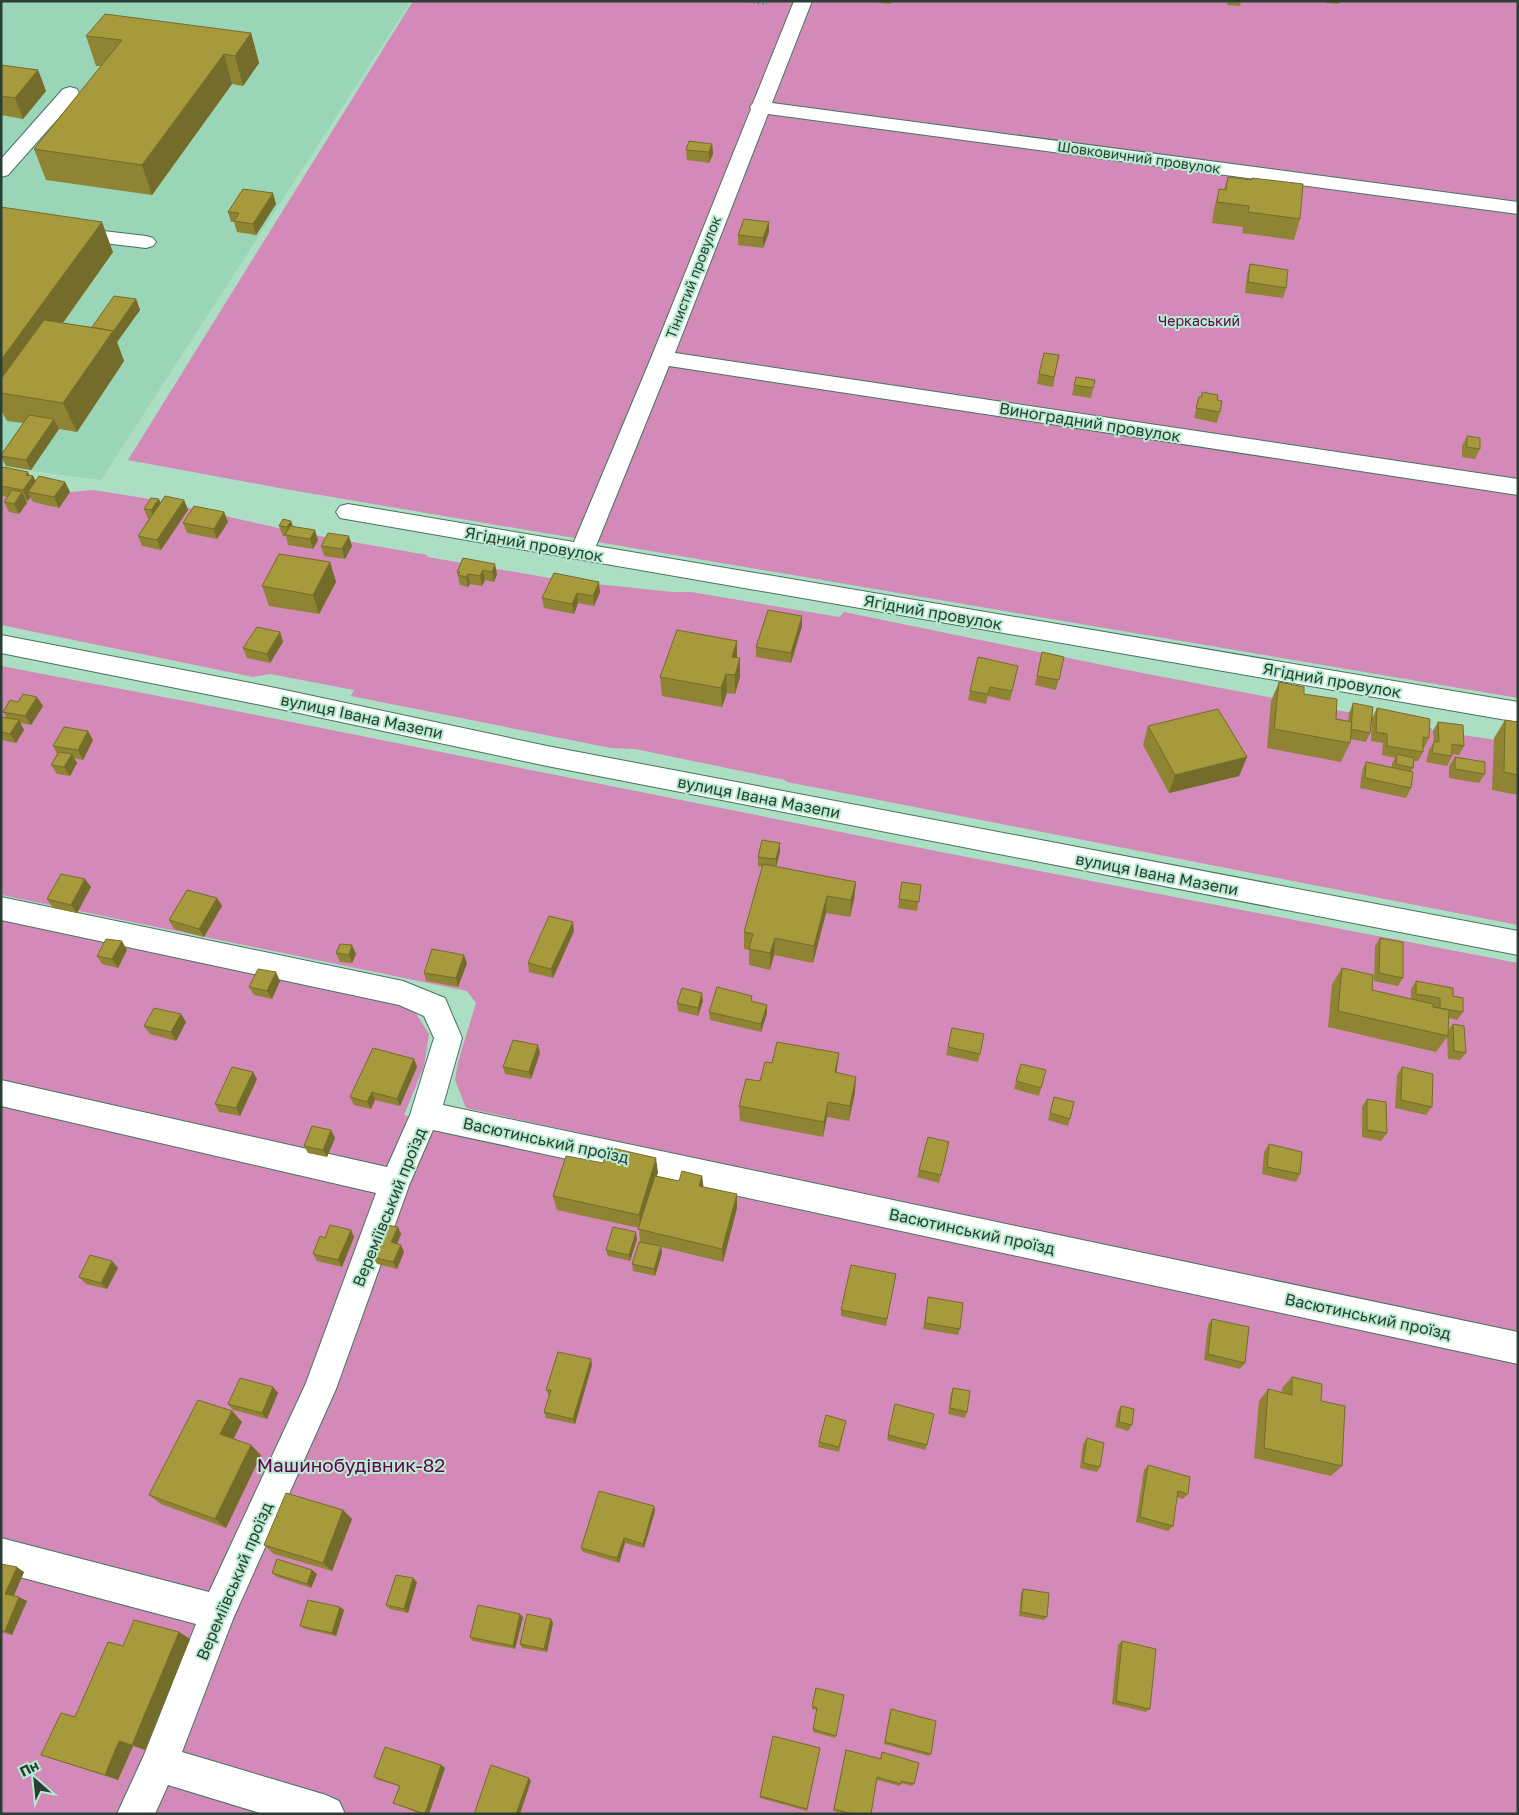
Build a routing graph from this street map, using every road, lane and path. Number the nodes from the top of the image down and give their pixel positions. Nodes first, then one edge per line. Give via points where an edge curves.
1 (803, 1) edge
2 (70, 93) dead end
3 (760, 107) junction
4 (1, 171) edge
5 (1518, 208) edge
6 (1, 225) edge
7 (146, 242) dead end
8 (662, 358) junction
9 (1518, 487) edge
10 (348, 512) dead end
11 (582, 552) junction
12 (1, 644) edge
13 (1518, 712) edge
14 (1, 908) edge
15 (1518, 944) edge
16 (1, 1093) edge
17 (426, 1114) junction
18 (395, 1183) junction
19 (1518, 1348) edge
20 (1, 1555) edge
21 (218, 1612) junction
22 (159, 1764) junction
23 (136, 1814) edge
24 (326, 1814) edge

1 - 3 street, Тінистий провулок
2 - 4 street
3 - 5 street, Шовковичний провулок
3 - 8 street, Тінистий провулок
6 - 7 street
8 - 9 street, Виноградний провулок
8 - 11 street, Тінистий провулок
10 - 11 street, Ягідний провулок
11 - 13 street, Ягідний провулок
12 - 15 street, вулиця Івана Мазепи via 566,760
14 - 17 street, Вереміївський проїзд via 403,993 435,1007 448,1038
16 - 18 street
17 - 18 street, Вереміївський проїзд
17 - 19 street, Васютинський проїзд
18 - 21 street, Вереміївський проїзд via 320,1389
20 - 21 street
21 - 22 street, Вереміївський проїзд
22 - 23 street, Вереміївський проїзд
22 - 24 street

